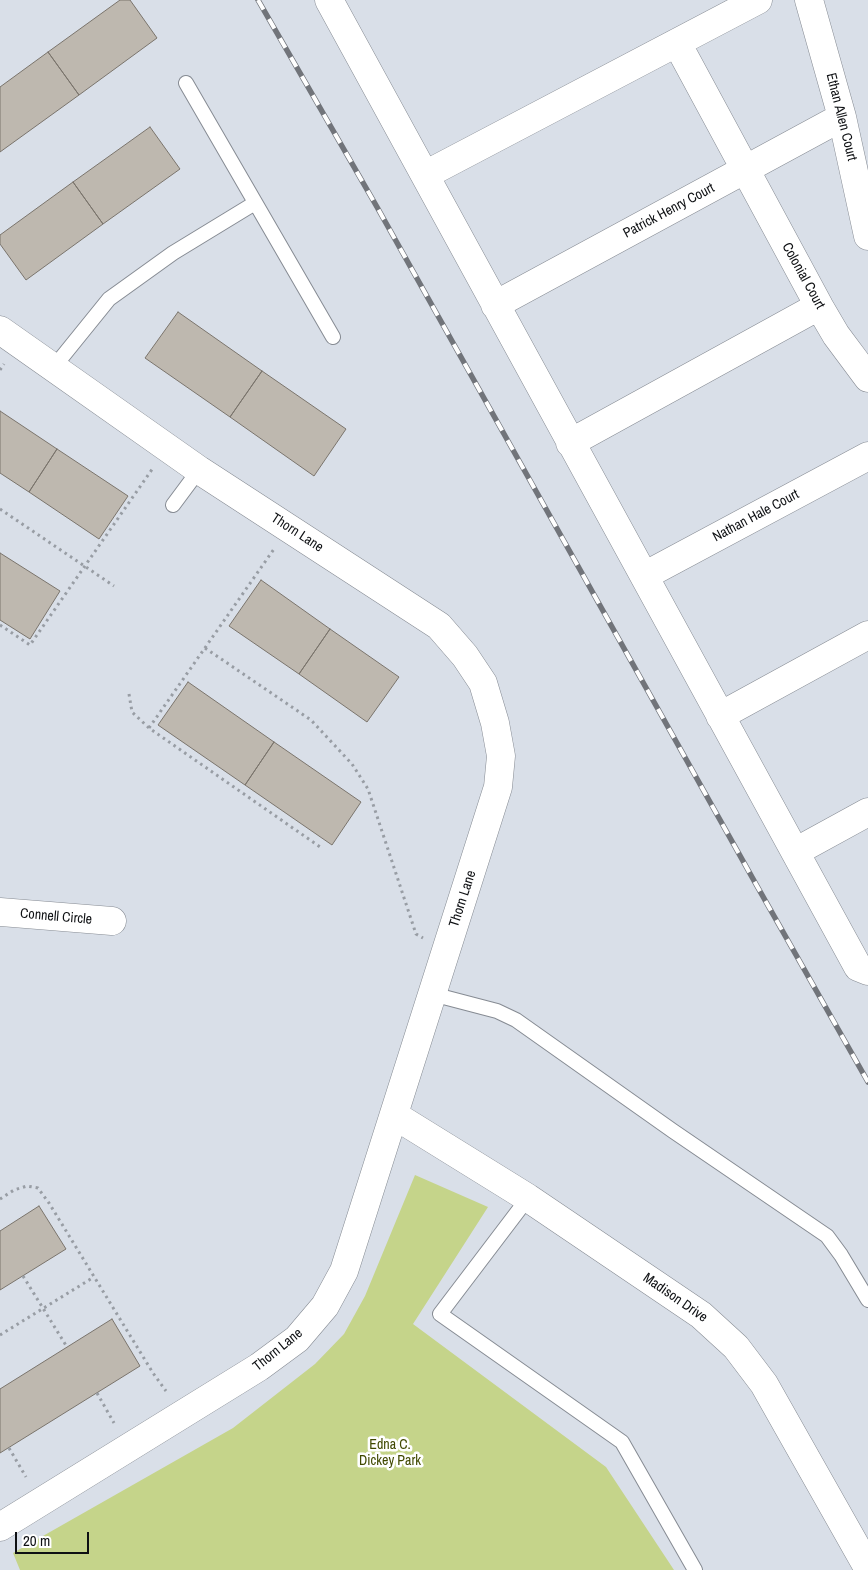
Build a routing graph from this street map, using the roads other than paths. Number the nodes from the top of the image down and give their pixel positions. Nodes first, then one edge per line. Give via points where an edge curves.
1 (329, 0) edge
2 (758, 0) edge
3 (809, 0) edge
4 (677, 43) junction
5 (186, 82) dead end
6 (842, 117) junction
7 (745, 170) junction
8 (425, 176) junction
9 (256, 203) junction
10 (868, 236) edge
11 (495, 305) junction
12 (819, 306) junction
13 (0, 330) edge
14 (333, 337) dead end
15 (54, 368) junction
16 (868, 378) edge
17 (570, 443) junction
18 (868, 456) edge
19 (199, 470) junction
20 (173, 505) dead end
21 (644, 576) junction
22 (868, 635) edge
23 (720, 716) junction
24 (868, 812) edge
25 (795, 852) junction
26 (0, 912) edge
27 (112, 921) dead end
28 (868, 971) edge
29 (432, 994) junction
30 (394, 1115) junction
31 (528, 1198) junction
32 (868, 1300) edge
33 (0, 1527) edge
34 (868, 1568) edge
35 (694, 1570) edge

1 - 8 street
2 - 4 street
3 - 6 street, Ethan Allen Court
4 - 7 street, Colonial Court
4 - 8 street
5 - 9 lane
6 - 7 street, Patrick Henry Court
6 - 10 street, Ethan Allen Court
7 - 11 street, Patrick Henry Court
7 - 12 street, Colonial Court
8 - 11 street
9 - 14 lane
9 - 15 lane via 173,253 109,299
11 - 17 street
12 - 16 street, Colonial Court
12 - 17 street
13 - 15 street, Thorn Lane
15 - 19 street, Thorn Lane
17 - 21 street
18 - 21 street, Nathan Hale Court
19 - 20 lane
19 - 29 street, Thorn Lane via 439,626 465,656 482,683 495,723 501,756 498,787
21 - 23 street
22 - 23 street
23 - 25 street
24 - 25 street
25 - 28 street via 858,967
26 - 27 street, Connell Circle
29 - 30 street, Thorn Lane
29 - 32 lane via 497,1011 516,1020 827,1236
30 - 31 street, Madison Drive
30 - 33 street, Thorn Lane via 344,1271 325,1306 297,1339 258,1367
31 - 34 street, Madison Drive via 702,1315 736,1347 764,1384
31 - 35 lane via 440,1314 622,1442

